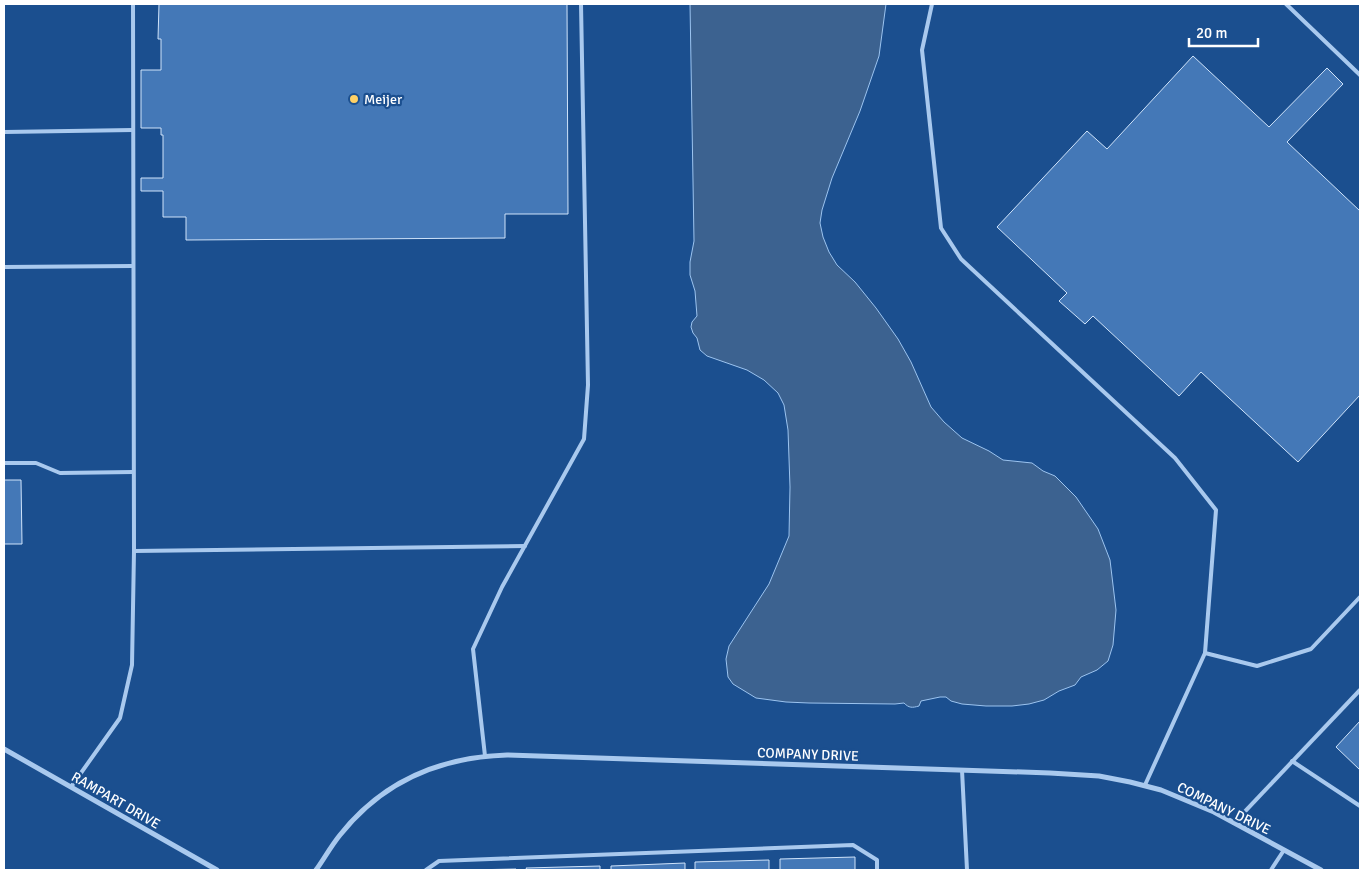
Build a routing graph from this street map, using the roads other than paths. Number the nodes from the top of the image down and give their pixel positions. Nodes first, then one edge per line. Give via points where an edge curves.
1 (133, 4) edge
2 (581, 4) edge
3 (932, 4) edge
4 (1286, 4) edge
5 (1360, 75) edge
6 (133, 130) junction
7 (4, 132) edge
8 (133, 266) junction
9 (4, 267) edge
10 (4, 463) edge
11 (133, 472) junction
12 (525, 546) junction
13 (134, 551) junction
14 (1360, 596) edge
15 (1205, 653) junction
16 (1360, 690) edge
17 (4, 749) edge
18 (485, 756) junction
19 (1292, 761) junction
20 (962, 770) junction
21 (1145, 786) junction
22 (71, 787) junction
23 (1360, 806) edge
24 (1234, 823) junction
25 (1284, 850) junction
26 (216, 870) edge
27 (316, 870) edge
28 (426, 870) edge
29 (877, 870) edge
30 (967, 870) edge
31 (1270, 870) edge
32 (1322, 870) edge

1 - 6 lane
2 - 12 lane via 588,385 584,439
3 - 15 lane via 922,50 941,228 961,259 1175,458 1216,510
4 - 5 lane
6 - 7 lane
6 - 8 lane
8 - 9 lane
8 - 11 lane
10 - 11 lane via 36,463 60,473
11 - 13 lane
12 - 13 lane
12 - 18 lane via 473,649
13 - 22 lane via 132,665 120,718
14 - 15 lane via 1311,649 1257,666
15 - 21 lane
16 - 19 lane
17 - 22 street, RAMPART DRIVE
18 - 20 street, COMPANY DRIVE
18 - 27 street, COMPANY DRIVE via 436,767 385,793 339,836
19 - 23 lane
19 - 24 lane
20 - 21 street, COMPANY DRIVE via 1080,774
20 - 30 lane
21 - 24 street, COMPANY DRIVE via 1186,800
22 - 26 street, RAMPART DRIVE
24 - 25 street, COMPANY DRIVE
25 - 31 lane
25 - 32 street, COMPANY DRIVE
28 - 29 lane via 439,861 853,845 877,860

